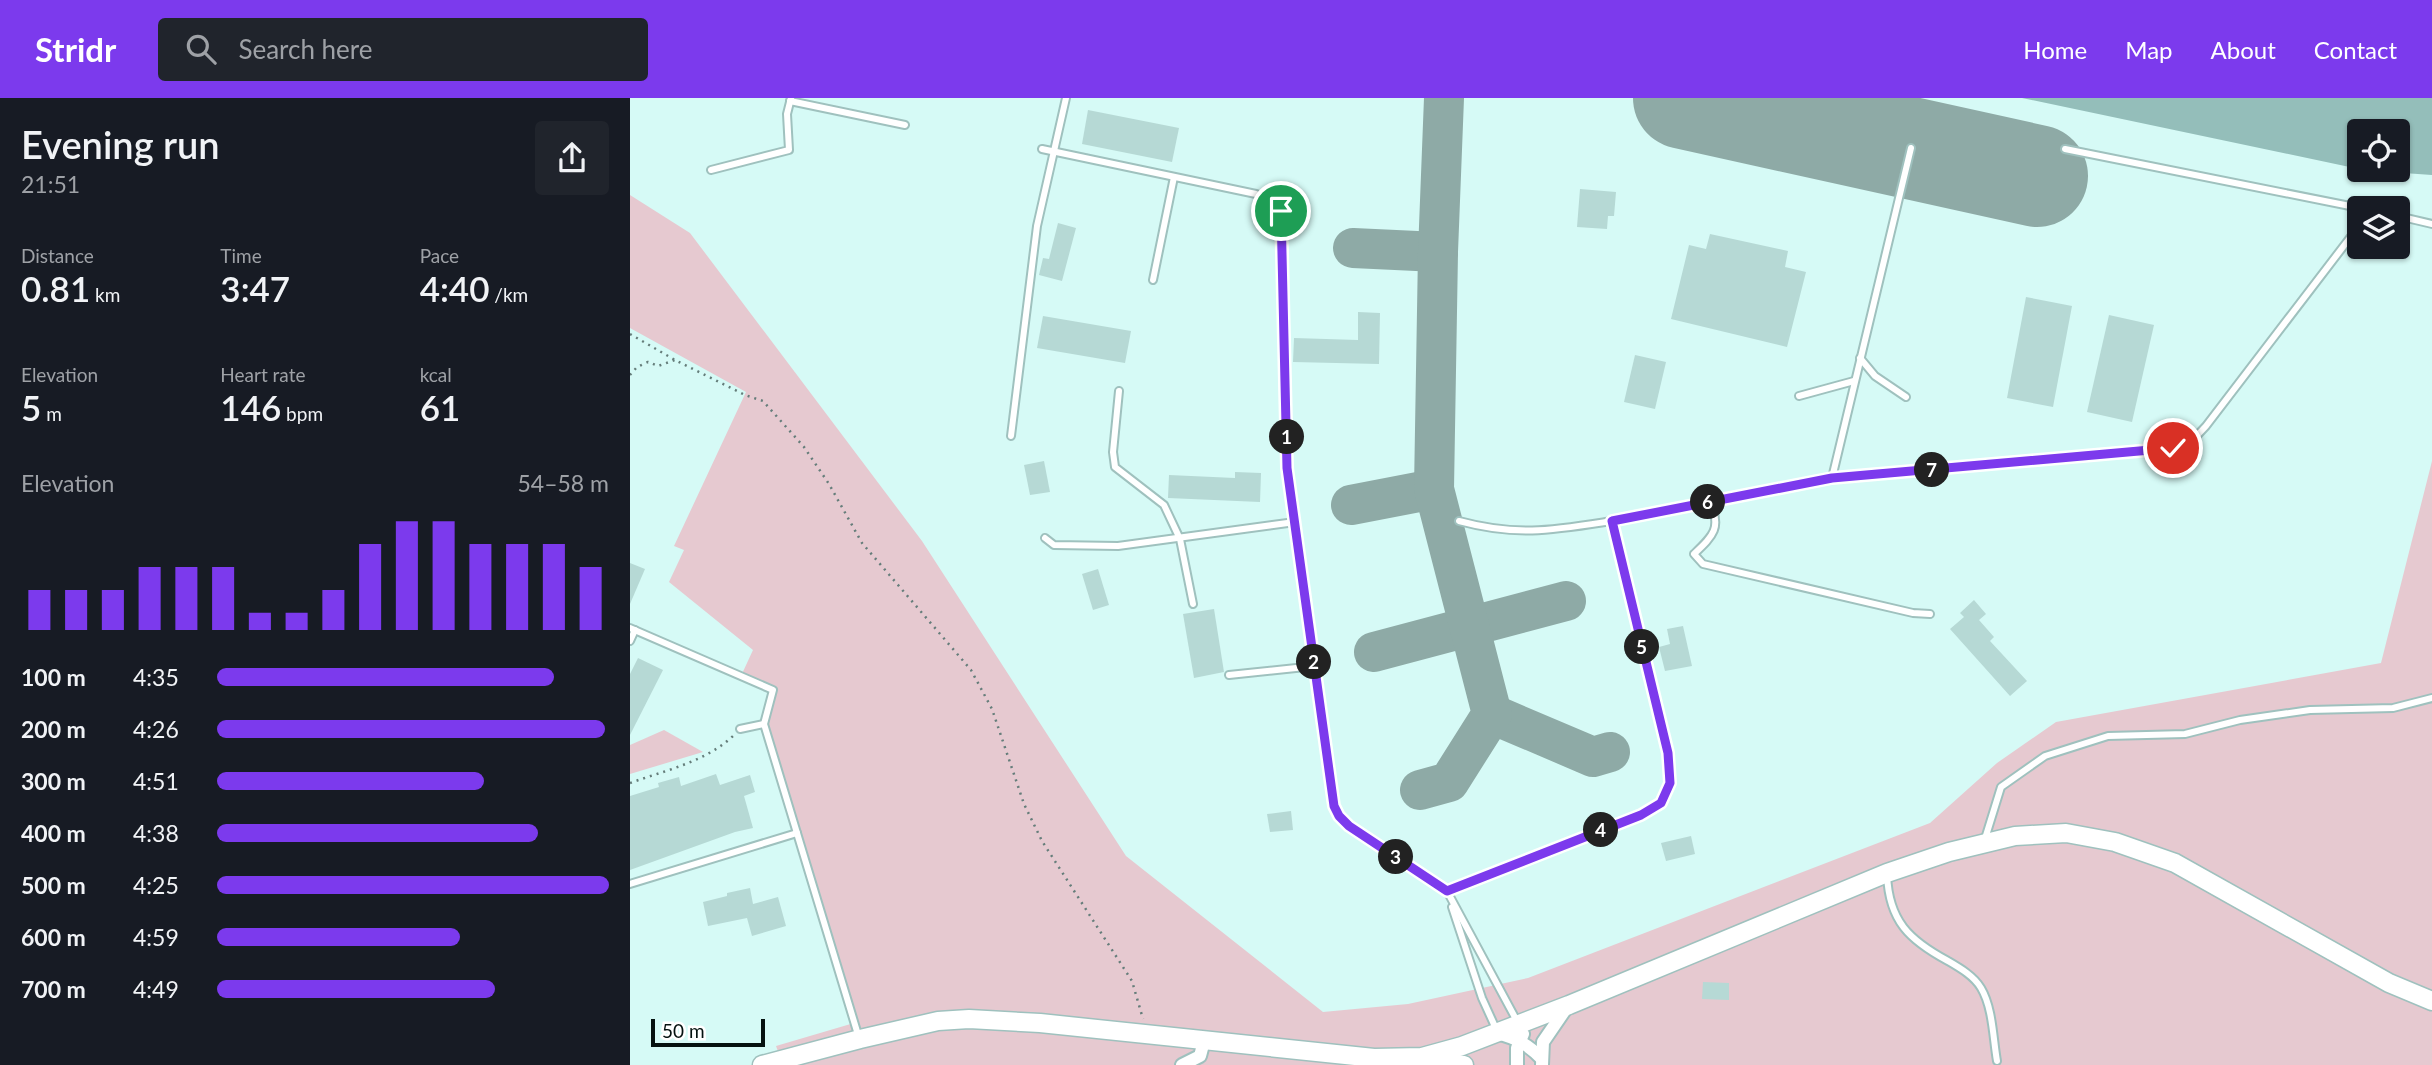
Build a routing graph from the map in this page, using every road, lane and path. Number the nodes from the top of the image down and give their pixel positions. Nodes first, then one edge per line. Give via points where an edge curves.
1 (1066, 98) edge
2 (790, 99) edge
3 (905, 125) dead end
4 (1911, 148) dead end
5 (1042, 149) dead end
6 (2065, 149) dead end
7 (1055, 151) junction
8 (710, 170) dead end
9 (1174, 177) junction
10 (2347, 206) edge
11 (2410, 219) edge
12 (2432, 224) edge
13 (2347, 240) edge
14 (1153, 280) dead end
15 (630, 334) edge
16 (1860, 358) junction
17 (675, 360) junction
18 (630, 375) edge
19 (1854, 381) junction
20 (1119, 391) dead end
21 (1799, 396) dead end
22 (1906, 397) dead end
23 (1011, 436) dead end
24 (1832, 478) junction
25 (1710, 502) junction
26 (1612, 521) junction
27 (1295, 522) junction
28 (1459, 522) dead end
29 (1045, 538) dead end
30 (1180, 539) junction
31 (1193, 604) dead end
32 (1930, 614) dead end
33 (632, 629) edge
34 (630, 641) edge
35 (1315, 666) junction
36 (1229, 675) dead end
37 (2432, 698) edge
38 (764, 724) junction
39 (740, 729) joint
40 (630, 783) edge
41 (797, 833) junction
42 (1983, 843) junction
43 (1887, 873) junction
44 (630, 884) edge
45 (1447, 891) junction
46 (2432, 1001) edge
47 (1569, 1005) junction
48 (1522, 1029) junction
49 (1497, 1032) junction
50 (1144, 1034) junction
51 (860, 1039) junction
52 (1203, 1041) junction
53 (1422, 1057) junction
54 (1997, 1061) dead end
55 (1542, 1062) edge
56 (762, 1065) edge
57 (1182, 1065) edge
58 (1464, 1065) edge
59 (1517, 1065) edge

1 - 7 lane
2 - 3 lane
2 - 8 lane via 789,150
4 - 16 lane
5 - 7 lane
6 - 10 lane
7 - 9 lane
7 - 23 lane via 1037,226
9 - 14 lane
9 - 27 lane via 1256,194 1274,201 1281,211 1287,468
11 - 12 lane
13 - 24 lane via 2189,444 2133,453
15 - 17 path
16 - 19 lane
16 - 22 lane via 1875,376
17 - 18 path via 658,366 648,362
17 - 50 path via 763,401 804,447 862,543 971,670 992,709 1024,804 1042,841 1132,981
19 - 21 lane
19 - 24 lane
20 - 30 lane via 1115,467 1164,505
24 - 25 lane
25 - 26 lane
25 - 32 lane via 1716,526 1695,554 1703,564
26 - 28 lane via 1523,532
26 - 45 lane via 1668,753 1670,783 1661,803 1641,815
27 - 30 lane
27 - 35 lane
29 - 30 lane via 1054,545 1079,547
30 - 31 lane
33 - 34 lane
33 - 38 lane via 773,690
35 - 36 lane
35 - 45 lane via 1339,816
37 - 42 lane via 2393,708 2310,710 2254,718 2185,734 2108,736 2045,756 2001,787
38 - 39 lane
38 - 41 lane
39 - 40 path via 720,748
41 - 44 lane
41 - 51 lane
42 - 43 street
42 - 46 street via 2015,836 2066,834 2115,842 2175,863 2389,984
43 - 47 street
43 - 54 lane via 1894,914 1911,938 1972,977 1982,989
45 - 48 lane
45 - 49 lane
47 - 48 street
47 - 55 street via 1543,1042
48 - 49 street
48 - 55 street
48 - 59 street
49 - 53 street
50 - 51 street via 969,1020 939,1021
50 - 52 street
51 - 56 street
52 - 53 street via 1374,1058
52 - 57 street via 1200,1056
53 - 58 street

